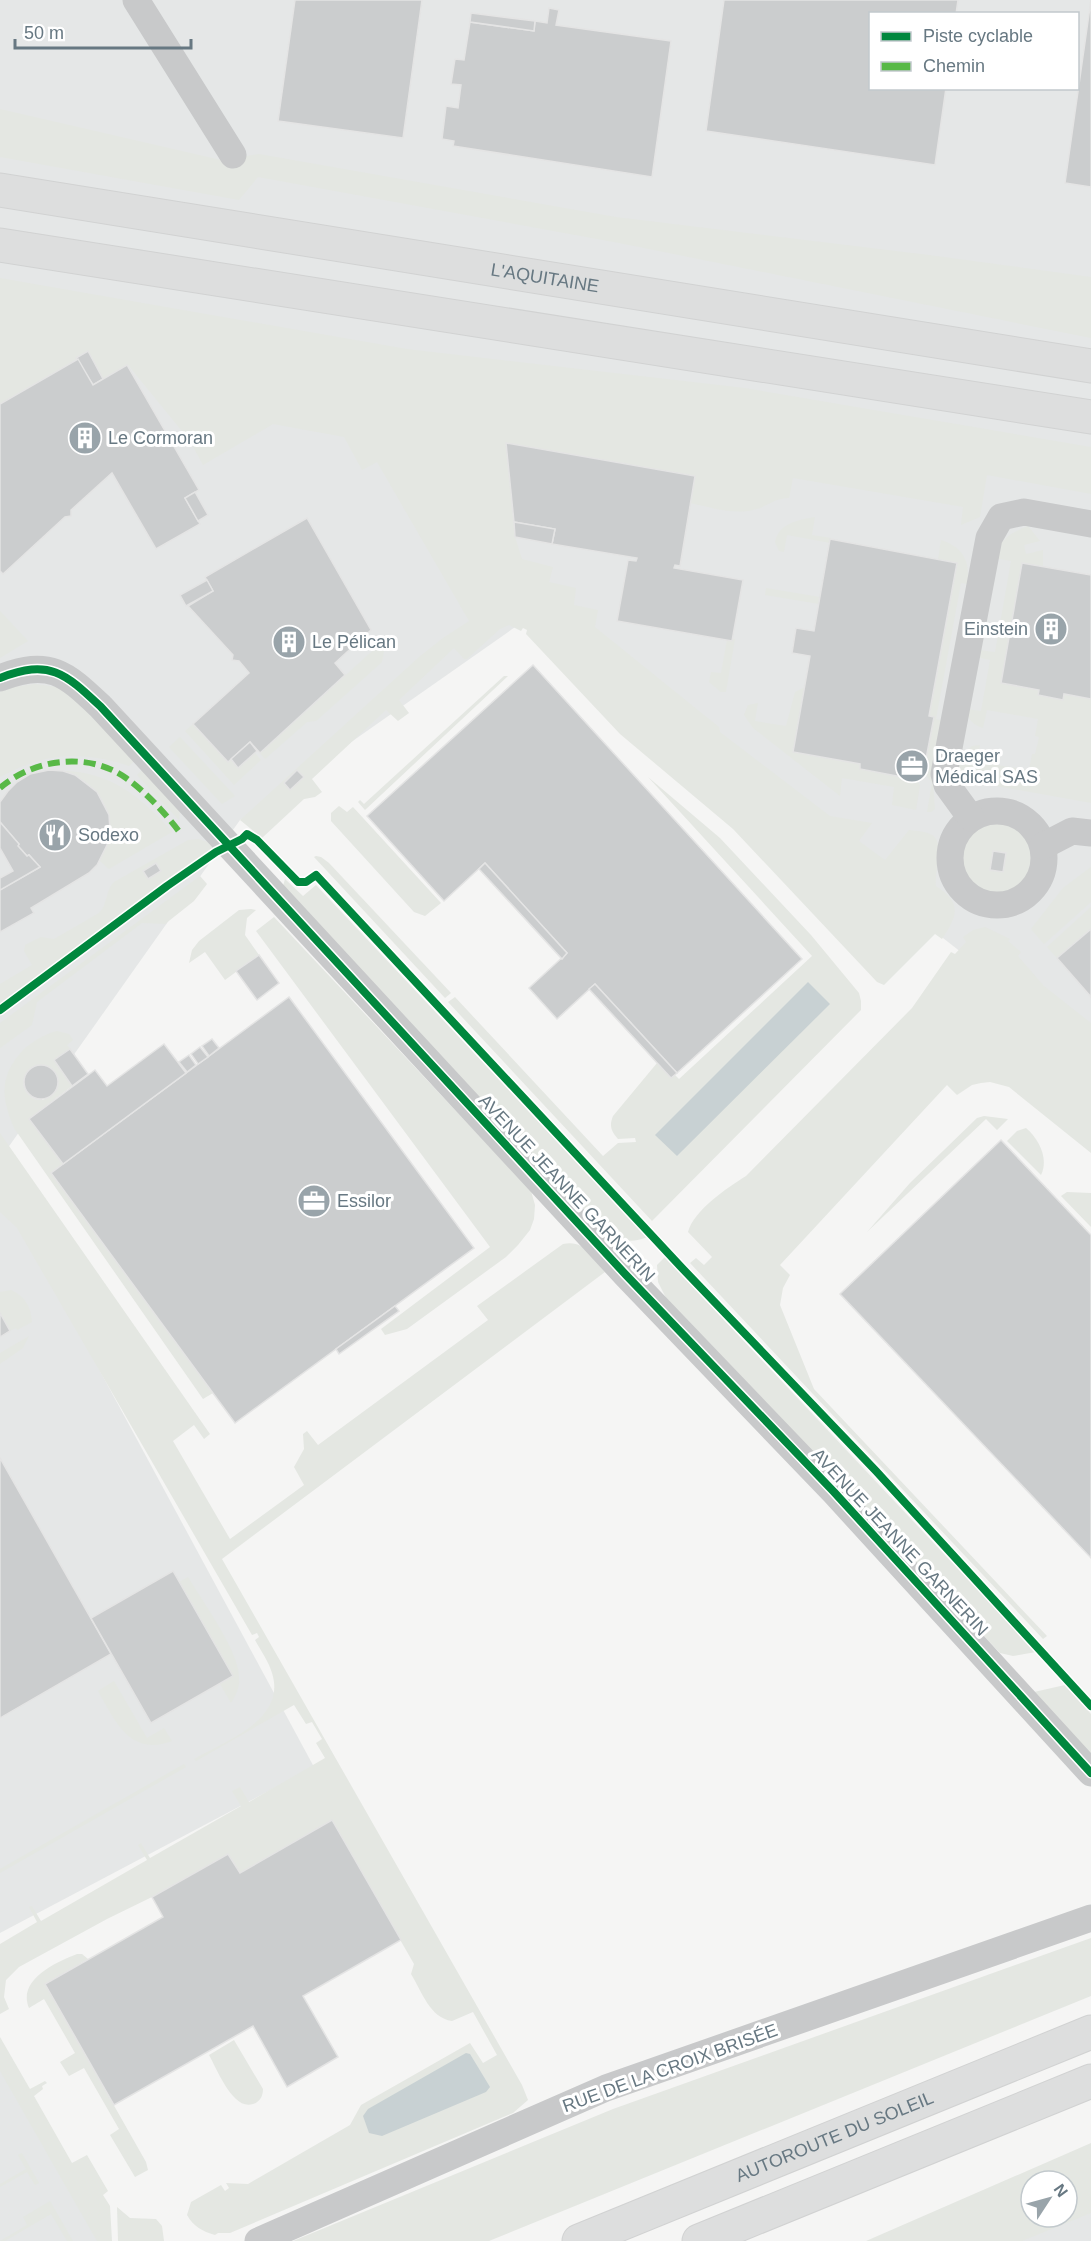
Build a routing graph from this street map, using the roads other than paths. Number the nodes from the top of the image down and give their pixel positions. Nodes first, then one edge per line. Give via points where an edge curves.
1 (136, 0) edge
2 (233, 155) dead end
3 (0, 190) edge
4 (0, 245) edge
5 (1091, 366) edge
6 (1091, 417) edge
7 (1091, 524) edge
8 (0, 678) edge
9 (971, 818) junction
10 (1091, 833) edge
11 (1043, 846) junction
12 (1091, 1773) edge
13 (1091, 1918) edge
14 (1091, 2032) edge
15 (1091, 2081) edge
16 (258, 2241) edge
17 (579, 2241) edge
18 (699, 2241) edge

1 - 2 street
3 - 5 highway, L'AQUITAINE
4 - 6 highway
7 - 9 street via 1024,512 1000,517 989,538 944,774
8 - 12 street, AVENUE JEANNE GARNERIN via 29,669 63,674 101,707
9 - 11 street via 995,811 1020,816 1035,829
9 - 11 street via 956,836 951,864 963,890 980,902 999,905 1024,897 1042,875
10 - 11 street via 1071,831
13 - 16 street, RUE DE LA CROIX BRISÉE via 606,2088
14 - 17 highway, AUTOROUTE DU SOLEIL
15 - 18 highway

